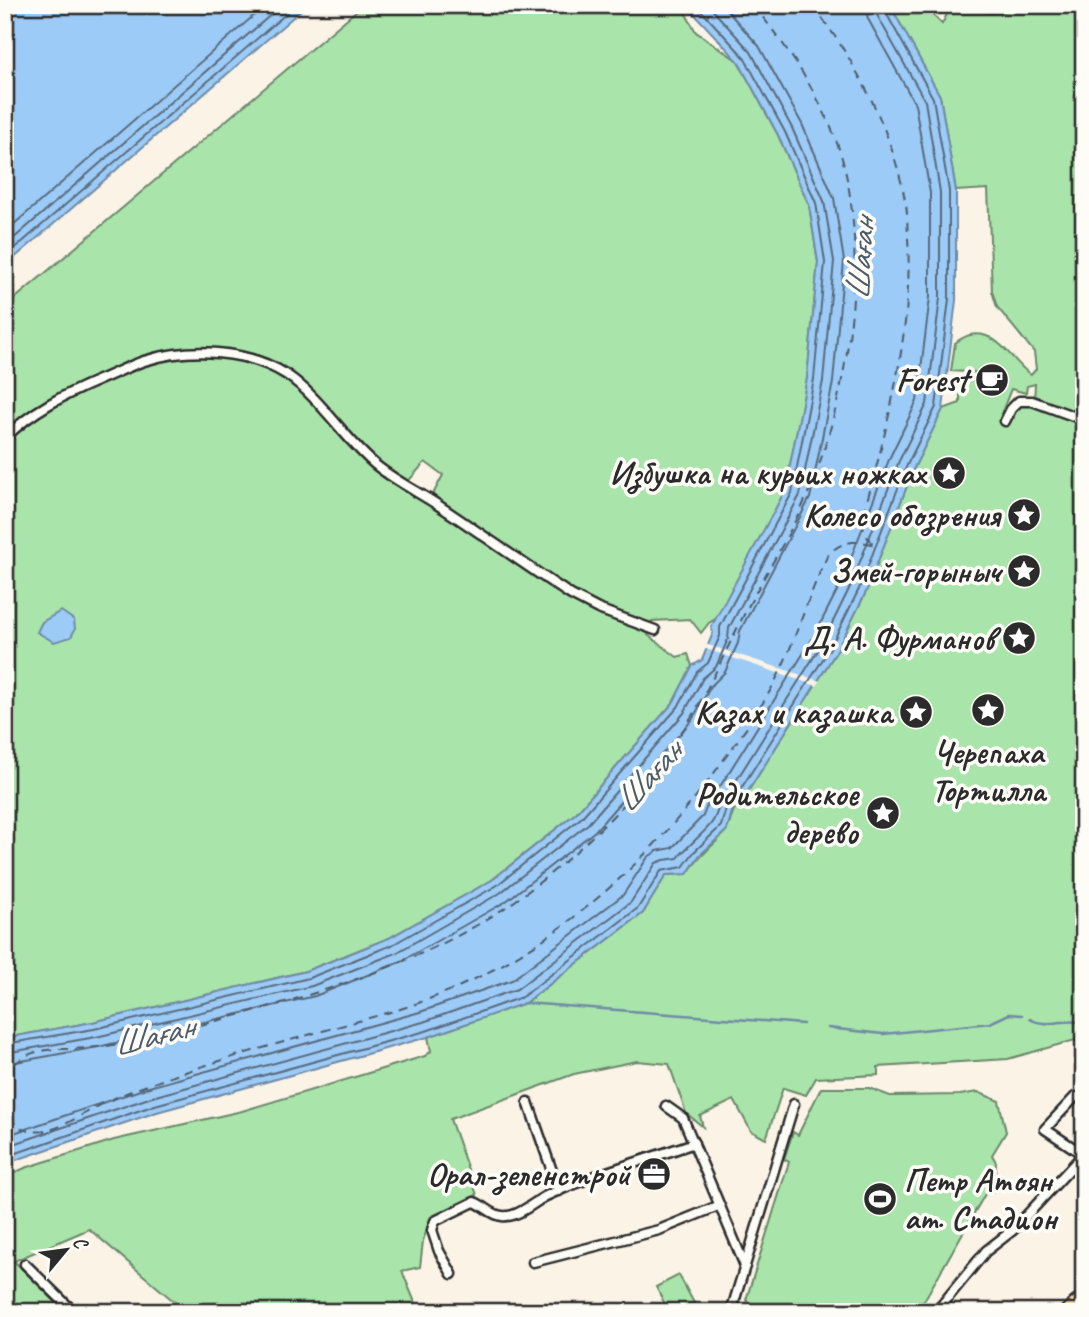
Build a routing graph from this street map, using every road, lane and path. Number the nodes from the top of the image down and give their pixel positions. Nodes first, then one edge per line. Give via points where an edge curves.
1 (1084, 420) edge
2 (1005, 421) dead end
3 (5, 438) edge
4 (654, 629) dead end
5 (1076, 1097) dead end
6 (528, 1102) dead end
7 (794, 1104) dead end
8 (666, 1106) dead end
9 (694, 1143) junction
10 (559, 1191) junction
11 (718, 1206) junction
12 (533, 1262) dead end
13 (25, 1264) dead end
14 (745, 1266) junction
15 (452, 1273) dead end
16 (1084, 1294) edge
17 (732, 1311) edge
18 (74, 1312) edge
19 (936, 1312) edge
20 (1065, 1312) edge

1 - 2 street via 1032,401 1019,401
3 - 4 street via 56,400 144,361 196,353 254,359 290,377 353,444 405,485 572,595
5 - 19 street via 1045,1129 1082,1153 1079,1159 1013,1230 986,1251
6 - 10 street
7 - 14 street
8 - 9 street via 683,1118
9 - 10 street
9 - 11 street
10 - 15 street via 513,1215 494,1214 474,1202 435,1222 435,1241
11 - 12 street via 659,1230
11 - 14 street
13 - 18 street
14 - 17 street
16 - 20 main road

